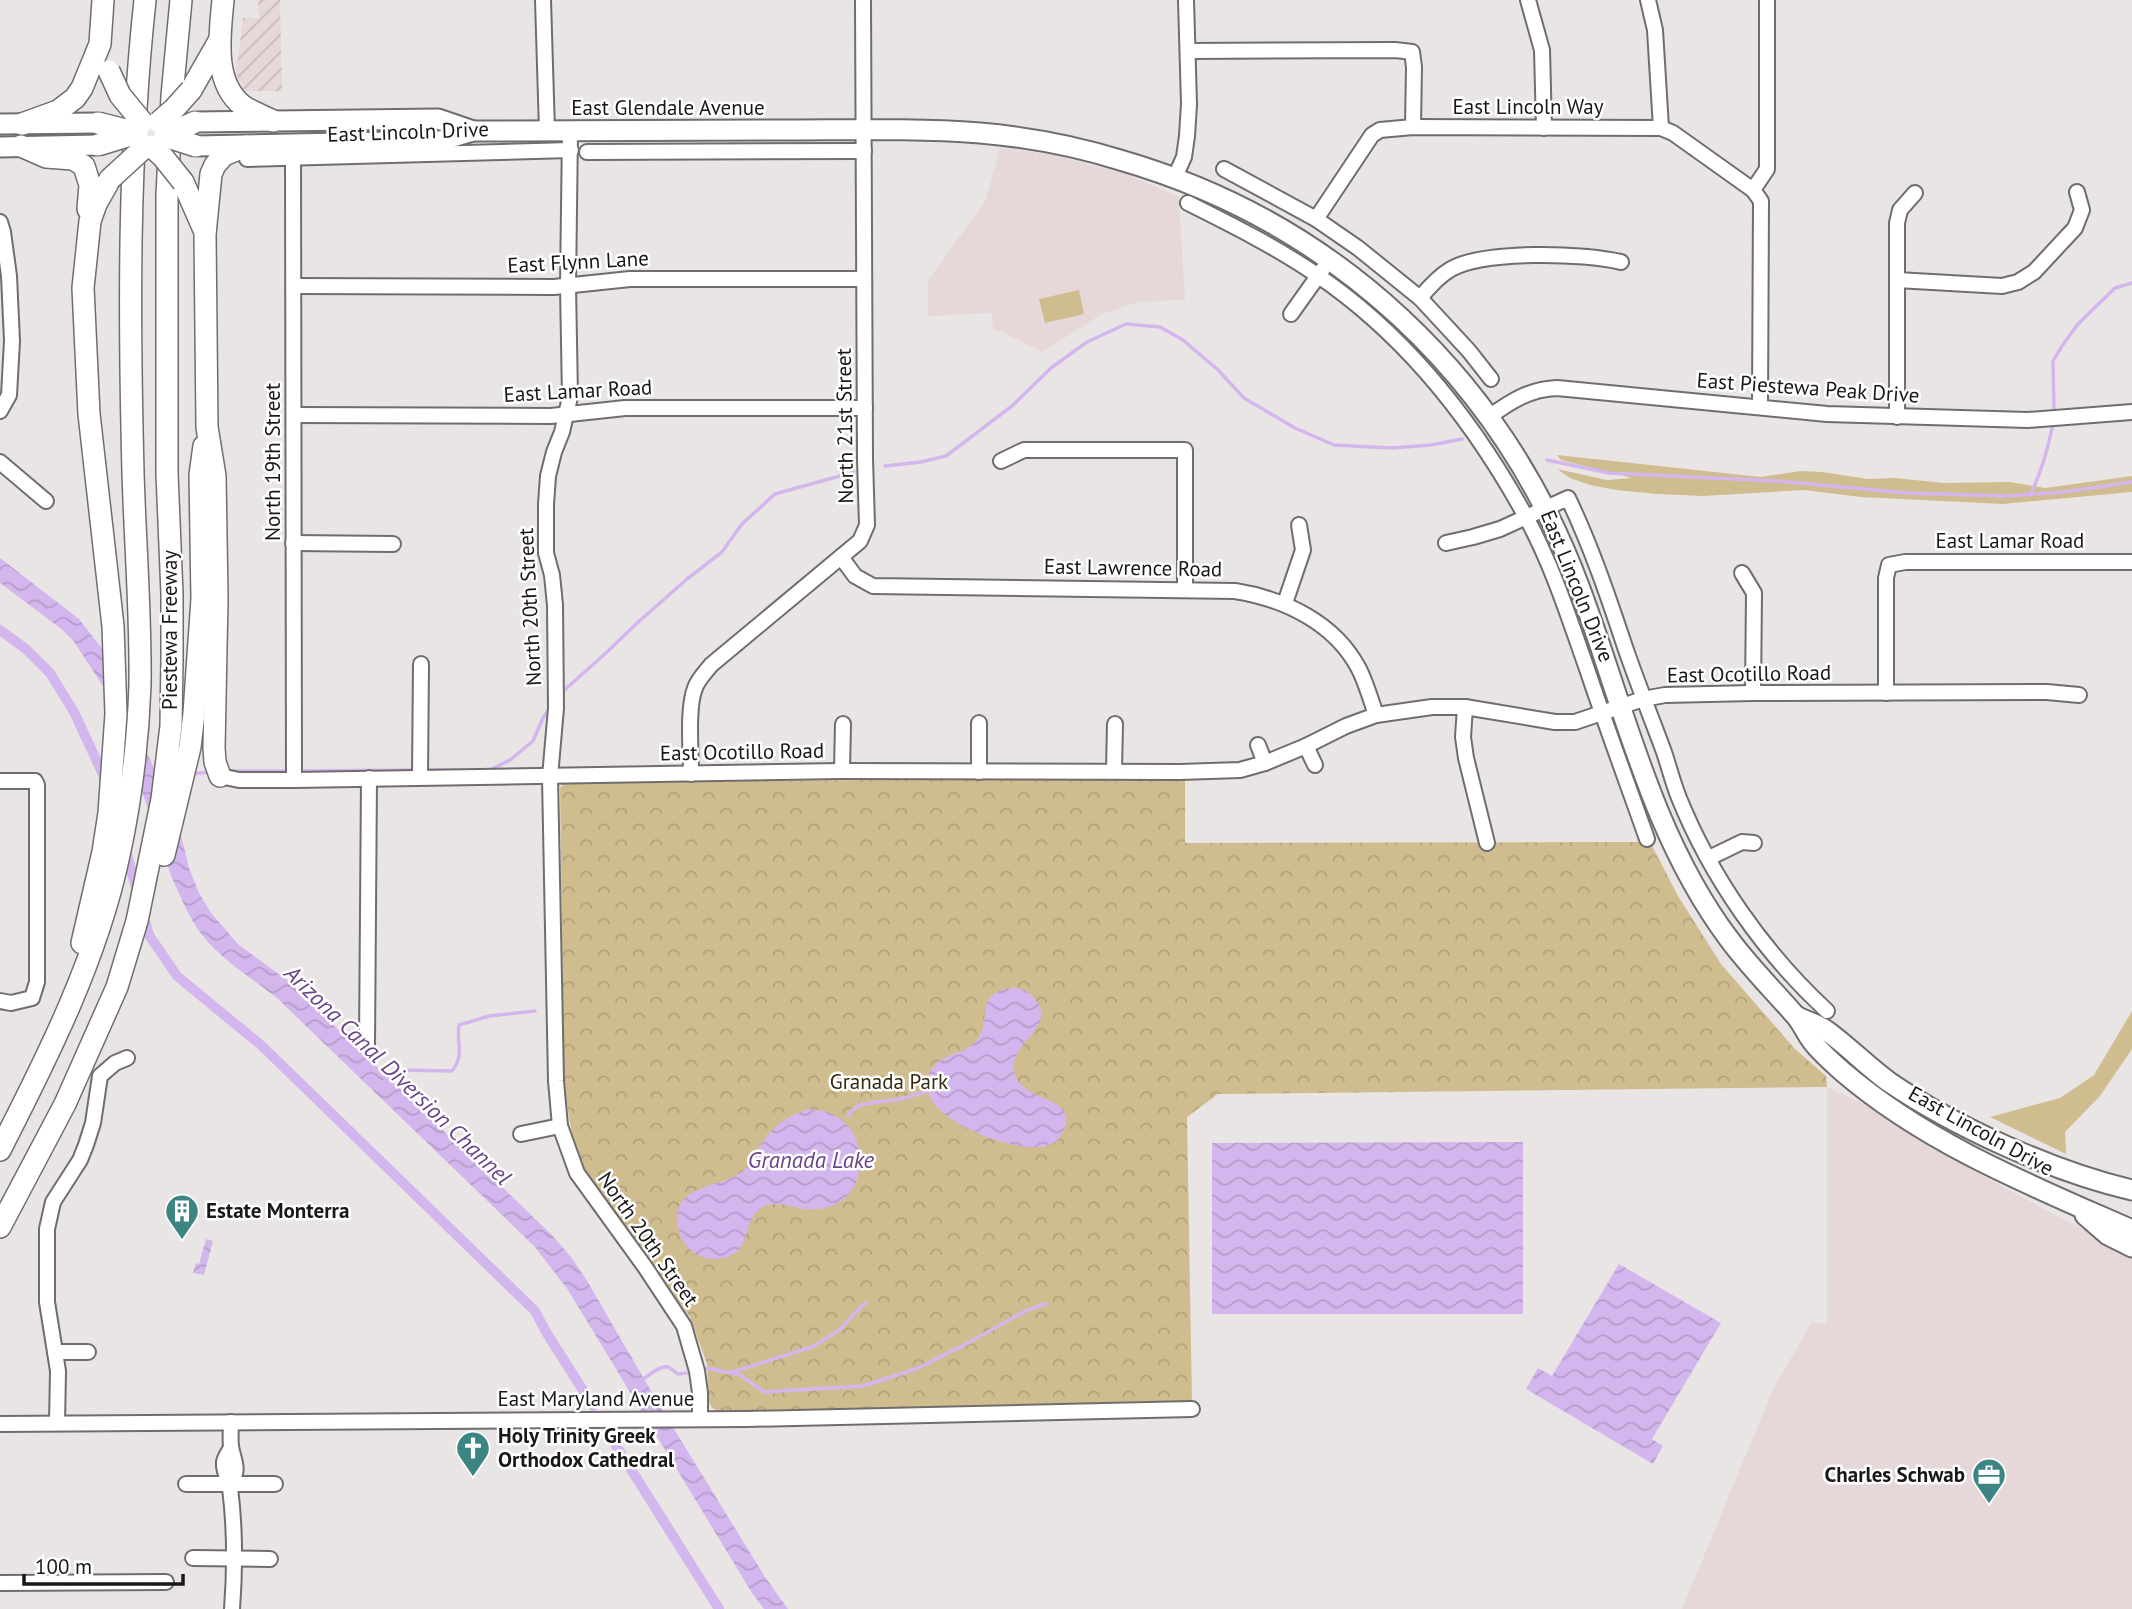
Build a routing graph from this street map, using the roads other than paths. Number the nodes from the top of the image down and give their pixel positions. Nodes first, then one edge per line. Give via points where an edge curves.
1 (103, 0) edge
2 (145, 0) edge
3 (181, 0) edge
4 (223, 0) edge
5 (543, 0) edge
6 (863, 0) edge
7 (1186, 0) edge
8 (1528, 0) edge
9 (1648, 0) edge
10 (1767, 0) edge
11 (219, 41) junction
12 (100, 44) junction
13 (1188, 51) junction
14 (273, 121) junction
15 (195, 122) joint
16 (98, 123) joint
17 (0, 124) edge
18 (22, 124) junction
19 (1413, 127) junction
20 (1544, 128) junction
21 (1661, 128) junction
22 (864, 130) junction
23 (473, 131) junction
24 (547, 131) junction
25 (149, 134) junction
26 (571, 141) junction
27 (98, 145) joint
28 (11, 146) edge
29 (196, 146) joint
30 (864, 151) junction
31 (247, 152) junction
32 (293, 152) junction
33 (587, 152) dead end
34 (1224, 169) dead end
35 (1175, 177) junction
36 (2077, 192) dead end
37 (1915, 193) dead end
38 (1757, 196) junction
39 (1188, 203) dead end
40 (1316, 219) junction
41 (90, 221) junction
42 (0, 222) edge
43 (205, 234) junction
44 (1621, 262) dead end
45 (1324, 268) junction
46 (864, 279) junction
47 (1897, 280) junction
48 (295, 286) junction
49 (568, 286) junction
50 (1420, 298) junction
51 (1291, 314) dead end
52 (1491, 379) dead end
53 (1760, 407) junction
54 (865, 408) junction
55 (0, 411) edge
56 (2132, 412) edge
57 (567, 414) junction
58 (294, 415) junction
59 (1489, 417) junction
60 (1897, 417) junction
61 (207, 427) junction
62 (1001, 461) dead end
63 (0, 462) edge
64 (46, 501) dead end
65 (1545, 506) junction
66 (1526, 517) junction
67 (1299, 525) dead end
68 (293, 543) junction
69 (1446, 543) dead end
70 (393, 544) dead end
71 (841, 557) junction
72 (2132, 562) edge
73 (1742, 573) dead end
74 (1185, 590) junction
75 (1285, 603) junction
76 (421, 664) dead end
77 (1754, 693) junction
78 (1886, 693) junction
79 (2079, 695) dead end
80 (1643, 699) junction
81 (1465, 707) junction
82 (1611, 710) junction
83 (1376, 715) junction
84 (979, 723) dead end
85 (843, 724) dead end
86 (1115, 724) dead end
87 (1258, 745) dead end
88 (1306, 746) junction
89 (1265, 763) junction
90 (1315, 765) dead end
91 (842, 771) junction
92 (1114, 771) junction
93 (979, 772) junction
94 (691, 774) junction
95 (220, 776) joint
96 (550, 777) junction
97 (369, 778) junction
98 (420, 778) junction
99 (294, 780) junction
100 (0, 781) edge
101 (1647, 838) dead end
102 (1487, 843) dead end
103 (1754, 843) dead end
104 (1709, 858) junction
105 (98, 908) junction
106 (136, 921) junction
107 (1814, 999) junction
108 (0, 1001) edge
109 (1827, 1011) dead end
110 (1798, 1017) junction
111 (367, 1044) dead end
112 (127, 1058) dead end
113 (560, 1126) junction
114 (521, 1134) dead end
115 (0, 1150) edge
116 (2132, 1190) edge
117 (2072, 1203) junction
118 (0, 1227) edge
119 (2132, 1230) edge
120 (2132, 1247) edge
121 (55, 1352) junction
122 (88, 1352) dead end
123 (1192, 1409) dead end
124 (700, 1419) junction
125 (231, 1422) junction
126 (53, 1423) junction
127 (0, 1424) edge
128 (230, 1483) junction
129 (186, 1484) dead end
130 (275, 1484) dead end
131 (193, 1558) dead end
132 (233, 1558) junction
133 (270, 1559) dead end
134 (166, 1582) dead end
135 (0, 1583) edge
136 (232, 1609) edge

1 - 12 highway
2 - 105 highway, Piestewa Freeway via 132,212 139,687 132,785 119,857
3 - 106 highway, Piestewa Freeway via 167,195 171,726 162,799
4 - 11 highway
5 - 24 street
6 - 22 street, North 21st Street
7 - 13 street
8 - 20 street via 1542,51
9 - 21 street via 1655,30
10 - 38 street via 1767,169
11 - 14 highway via 222,72 232,93 245,107
11 - 25 highway, bridge via 191,90
12 - 18 highway via 75,98 58,111
12 - 25 highway, bridge via 120,95
13 - 19 street via 1412,52
13 - 35 street via 1186,149
14 - 15 main road, East Glendale Avenue
14 - 23 main road, East Glendale Avenue via 438,120
15 - 25 highway, bridge
16 - 18 main road
16 - 25 highway, bridge
17 - 18 main road
19 - 20 street, East Lincoln Way
19 - 40 street, East Lincoln Way via 1380,130 1373,135
20 - 21 street, East Lincoln Way
21 - 38 street, East Lincoln Way via 1673,132
22 - 26 main road, East Glendale Avenue
22 - 30 street, North 21st Street
22 - 35 main road, East Lincoln Drive via 1015,137 1119,159
23 - 24 main road, East Glendale Avenue
23 - 32 main road, East Glendale Avenue via 440,141
24 - 26 main road, East Glendale Avenue
25 - 27 highway, bridge
25 - 29 highway, bridge
25 - 41 highway, bridge via 110,179
25 - 43 highway, bridge via 183,182
26 - 32 street, East Lincoln Drive
26 - 49 street, North 20th Street
27 - 28 main road
28 - 41 highway via 46,157 73,159 84,166 90,185
29 - 31 main road, East Glendale Avenue
30 - 33 street
30 - 46 street, North 21st Street
31 - 32 main road, East Glendale Avenue
31 - 43 highway via 225,155 215,165
32 - 48 street, North 19th Street
34 - 40 street
35 - 45 main road, East Lincoln Drive via 1265,220
36 - 47 street via 2082,210 2075,229 2034,272 2018,282 2002,286
37 - 47 street via 1900,210 1896,223
38 - 53 street
39 - 45 street, East Lincoln Drive
40 - 50 street
41 - 105 highway via 83,288 89,414 116,714
42 - 55 street via 9,276 12,341 9,395
43 - 61 highway
44 - 50 street via 1599,257 1488,257 1452,268
45 - 51 street
45 - 59 main road, East Lincoln Drive via 1401,318
45 - 66 street, East Lincoln Drive via 1450,398
46 - 49 street, East Flynn Lane via 630,279
46 - 54 street, North 21st Street
47 - 60 street
48 - 49 street, East Flynn Lane
48 - 58 street, North 19th Street
49 - 57 street, North 20th Street
50 - 52 street
53 - 59 street, East Piestewa Peak Drive via 1544,388 1523,395
53 - 60 street, East Piestewa Peak Drive
54 - 57 street, East Lamar Road via 625,408
54 - 71 street, North 21st Street via 867,525 860,541
56 - 60 street, East Piestewa Peak Drive via 2028,420
57 - 58 street, East Lamar Road
57 - 96 street, North 20th Street via 548,476 546,504 546,552 555,605
58 - 68 street, North 19th Street
59 - 65 main road, East Lincoln Drive
61 - 95 highway via 215,476 214,748
61 - 106 highway via 200,475 202,599 190,747 162,864
62 - 74 street via 1024,450 1127,444 1185,450
63 - 64 street
65 - 66 street
65 - 80 street, East Lincoln Drive via 1568,498 1583,528
65 - 82 main road, East Lincoln Drive via 1578,585
66 - 69 street
66 - 82 street, East Lincoln Drive
67 - 75 street via 1303,550
68 - 70 street
68 - 99 street, North 19th Street
71 - 74 street, East Lawrence Road via 855,576 873,586
71 - 94 street, North 21st Street via 700,677 691,704
72 - 78 street, East Lamar Road via 1889,565
73 - 77 street via 1754,593
74 - 75 street, East Lawrence Road via 1235,591
75 - 83 street, East Lawrence Road via 1315,620 1341,643 1359,669
76 - 98 street
77 - 78 street, East Ocotillo Road
77 - 80 street, East Ocotillo Road
78 - 79 street, East Ocotillo Road
80 - 82 street, East Ocotillo Road
80 - 104 street, East Lincoln Drive via 1678,797
81 - 82 street, East Ocotillo Road via 1555,722 1575,722
81 - 83 street, East Ocotillo Road
81 - 102 street via 1466,758
82 - 101 street, East Lincoln Drive
82 - 110 main road, East Lincoln Drive via 1692,879 1728,938
83 - 88 street, East Ocotillo Road
84 - 93 street
85 - 91 street
86 - 92 street
87 - 89 street
88 - 89 street, East Ocotillo Road
88 - 90 street
89 - 92 street, East Ocotillo Road via 1231,770
91 - 93 street, East Ocotillo Road
91 - 94 street, East Ocotillo Road
92 - 93 street, East Ocotillo Road
94 - 96 street, East Ocotillo Road
95 - 99 street, East Ocotillo Road
96 - 98 street, East Ocotillo Road
96 - 113 street, North 20th Street via 555,1081
97 - 98 street, East Ocotillo Road
97 - 99 street, East Ocotillo Road
97 - 111 street
100 - 108 street via 35,781 37,785 37,982 32,998
103 - 104 street via 1742,842
104 - 107 street, East Lincoln Drive via 1761,938
105 - 115 highway, Piestewa Freeway via 80,980
106 - 118 highway, Piestewa Freeway via 105,1016
107 - 109 street, East Lincoln Drive
107 - 110 street
110 - 116 main road, East Lincoln Drive via 1826,1030 1889,1082 1961,1124 2031,1156
110 - 117 main road, East Lincoln Drive via 1812,1042 1839,1070 1919,1128
112 - 121 street via 100,1076 86,1144 50,1211 47,1303
113 - 114 street
113 - 124 street, North 20th Street via 576,1173 684,1326 697,1371
117 - 119 main road, East Lincoln Drive
117 - 120 main road via 2108,1235
121 - 122 street
121 - 126 street
123 - 124 street, East Maryland Avenue
124 - 125 street, East Maryland Avenue
125 - 126 street, East Maryland Avenue
125 - 128 street via 236,1476
126 - 127 street, East Maryland Avenue
128 - 129 street
128 - 130 street
128 - 132 street
131 - 132 street
132 - 133 street
132 - 136 street
134 - 135 street

